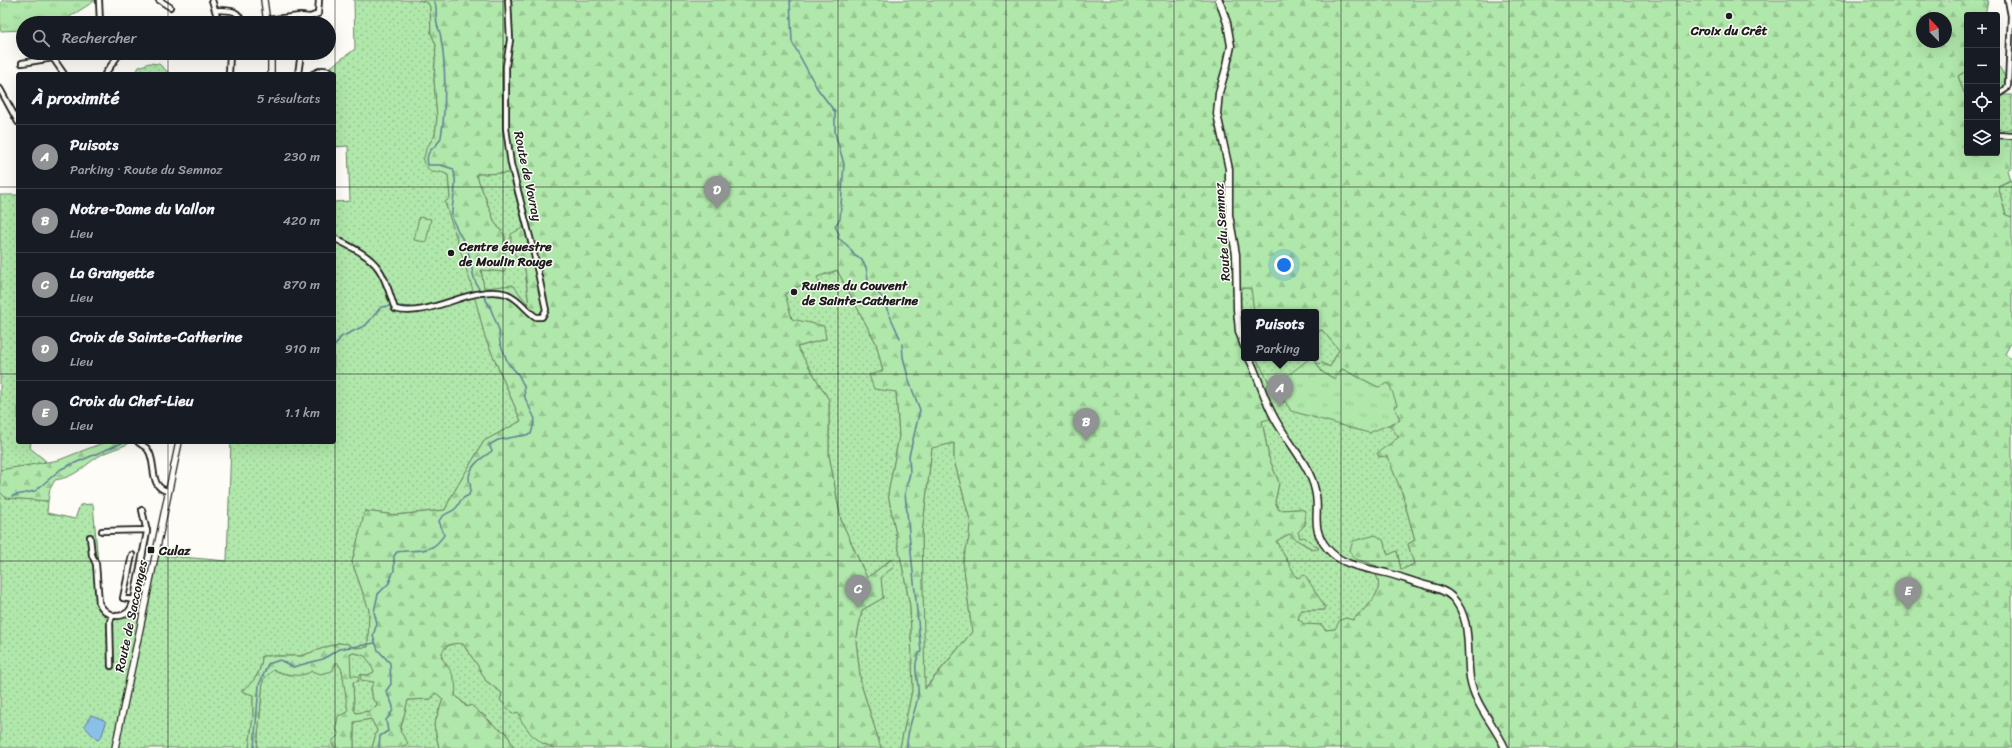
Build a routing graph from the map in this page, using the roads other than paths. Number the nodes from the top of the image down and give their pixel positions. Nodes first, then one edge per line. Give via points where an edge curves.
1 (99, 0) edge
2 (159, 0) edge
3 (212, 0) edge
4 (264, 0) edge
5 (319, 0) edge
6 (508, 0) edge
7 (1219, 0) edge
8 (2008, 0) edge
9 (170, 7) dead end
10 (215, 10) junction
11 (100, 16) edge
12 (217, 16) edge
13 (240, 16) edge
14 (266, 16) edge
15 (313, 16) edge
16 (40, 60) edge
17 (54, 60) edge
18 (115, 60) edge
19 (230, 60) edge
20 (271, 60) edge
21 (300, 60) edge
22 (22, 63) dead end
23 (330, 71) dead end
24 (62, 72) edge
25 (106, 72) edge
26 (229, 72) edge
27 (271, 72) edge
28 (298, 72) edge
29 (318, 72) edge
30 (0, 89) edge
31 (2000, 93) edge
32 (16, 118) edge
33 (2000, 135) edge
34 (2012, 136) edge
35 (336, 239) edge
36 (1241, 335) edge
37 (1250, 361) edge
38 (140, 444) edge
39 (179, 444) edge
40 (168, 491) junction
41 (142, 510) dead end
42 (147, 530) junction
43 (102, 531) dead end
44 (90, 537) dead end
45 (132, 555) dead end
46 (136, 588) junction
47 (146, 589) dead end
48 (134, 600) junction
49 (112, 615) junction
50 (111, 666) dead end
51 (115, 748) edge
52 (1505, 748) edge

1 - 11 street
2 - 9 street
3 - 10 street
4 - 14 street
5 - 15 street via 318,14
6 - 35 street, Route de Vovray via 510,40 506,66 506,128 511,164 533,249 545,314 536,317 517,299 506,294 482,292 410,311 395,309 378,268 363,255
7 - 36 main road, Route du Semnoz via 1227,23 1230,46 1219,92 1217,114 1229,170 1229,215 1236,254 1237,308
8 - 31 street via 2011,16 2008,85
10 - 12 street
10 - 13 street via 236,12
16 - 22 street
17 - 24 street
18 - 25 street
19 - 26 street
20 - 27 street
21 - 28 street
23 - 29 street
30 - 32 street
33 - 34 street
37 - 52 main road via 1275,419 1314,485 1317,529 1325,547 1338,558 1358,567 1390,574 1438,589 1451,596 1460,608 1468,634 1469,673 1474,696
38 - 40 street via 149,451 156,484
39 - 40 street, Route de Sacconges
40 - 51 street, Route de Sacconges
41 - 42 street
42 - 43 street
42 - 46 street
44 - 49 street via 96,564 99,603 102,609
45 - 48 street via 123,598
46 - 47 street
46 - 48 street
48 - 49 street via 127,612
49 - 50 street

